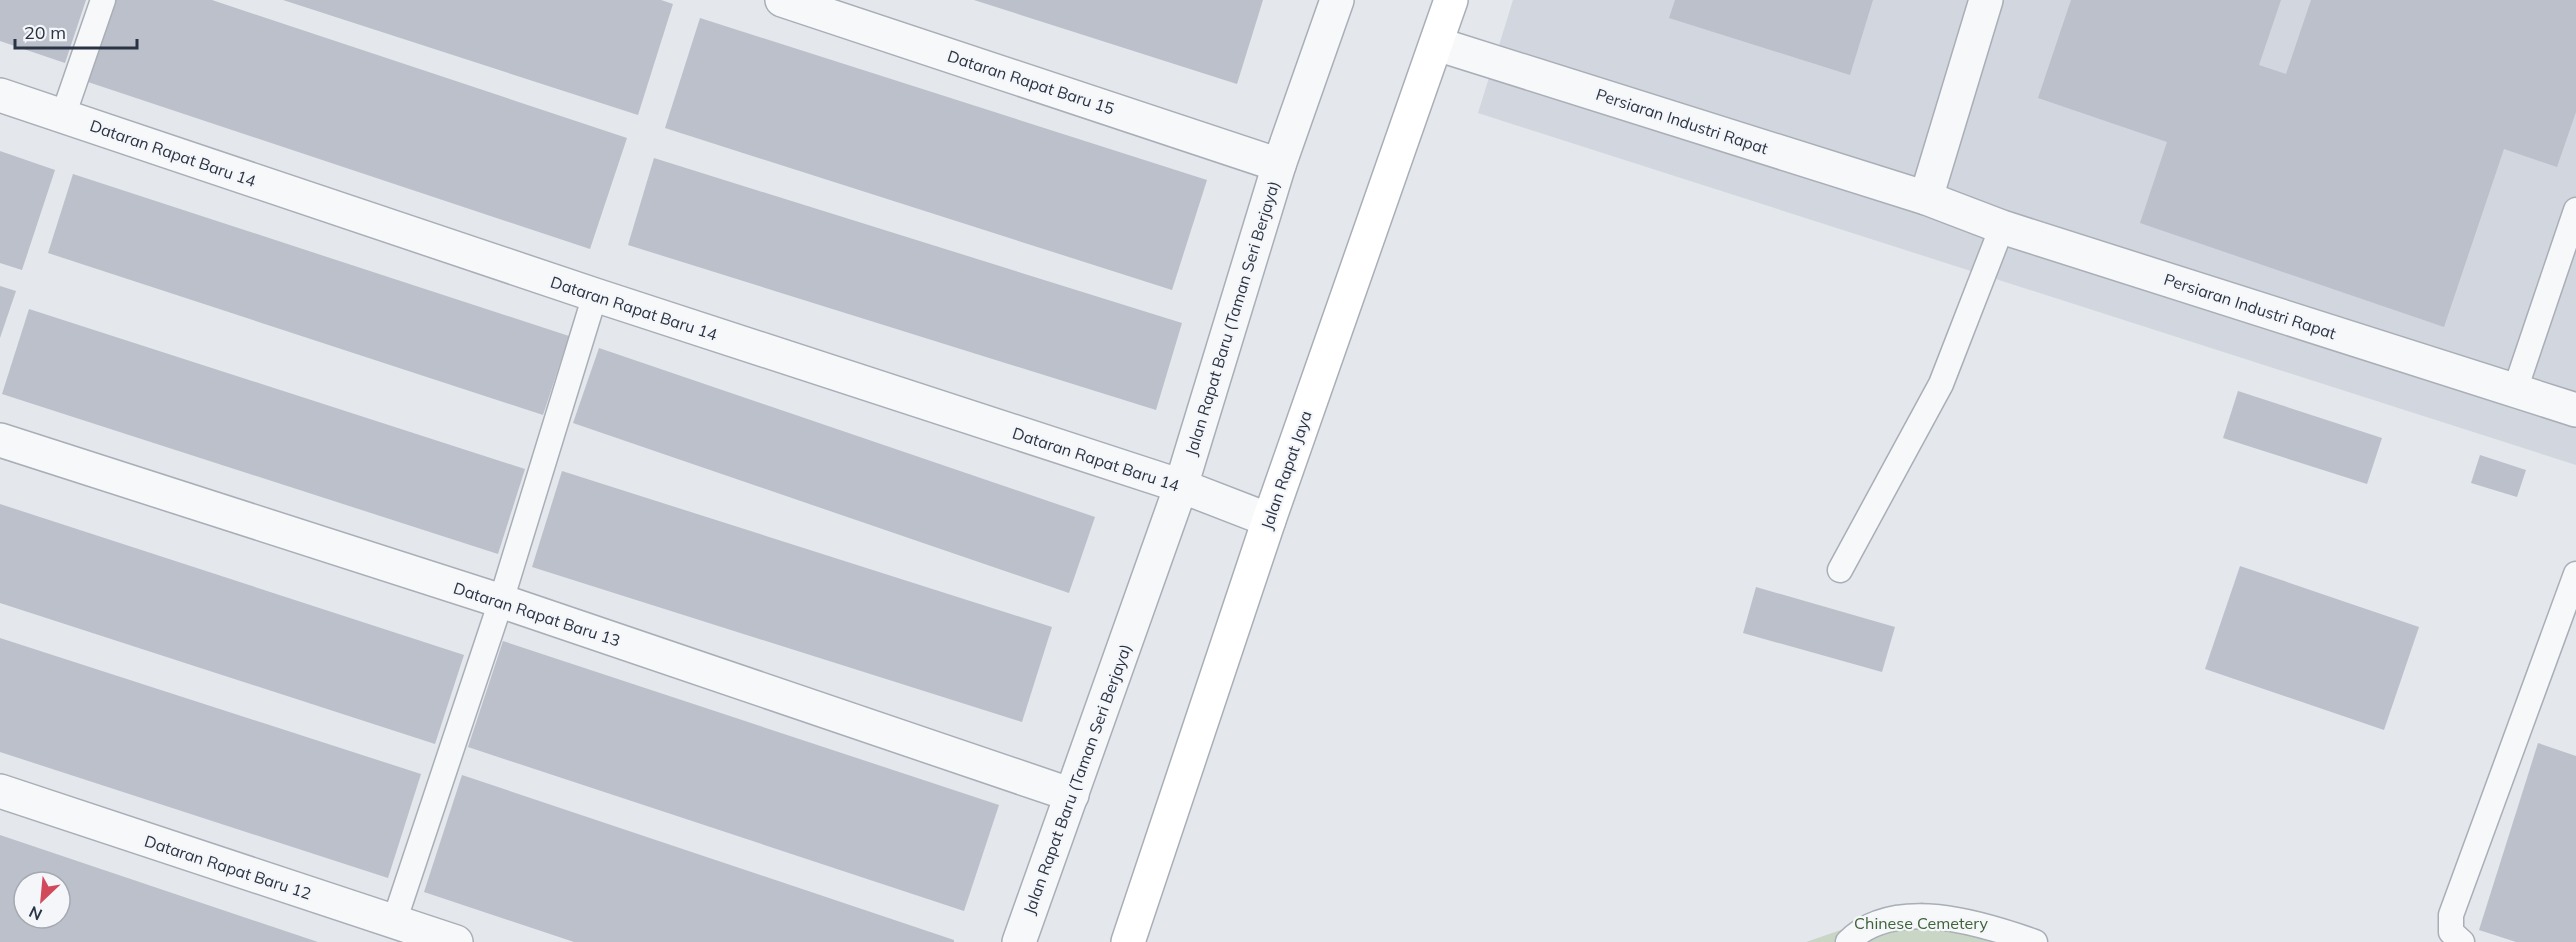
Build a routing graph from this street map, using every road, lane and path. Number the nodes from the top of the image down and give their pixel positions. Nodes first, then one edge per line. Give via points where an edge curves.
1 (103, 0) edge
2 (783, 0) edge
3 (1337, 0) edge
4 (1451, 0) edge
5 (1986, 0) edge
6 (1437, 44) junction
7 (0, 95) edge
8 (63, 116) junction
9 (1279, 165) junction
10 (1926, 198) junction
11 (2576, 210) edge
12 (2002, 227) junction
13 (595, 295) junction
14 (2515, 390) junction
15 (2576, 410) edge
16 (0, 440) edge
17 (1181, 486) junction
18 (1269, 520) junction
19 (1840, 570) dead end
20 (2576, 574) edge
21 (501, 601) junction
22 (0, 791) edge
23 (1072, 795) junction
24 (394, 922) junction
25 (456, 942) edge
26 (1019, 942) edge
27 (1128, 942) edge
28 (1848, 942) edge
29 (2035, 942) edge
30 (2462, 942) edge

1 - 8 lane
2 - 9 street, Dataran Rapat Baru 15
3 - 9 street, Jalan Rapat Baru (Taman Seri Berjaya)
4 - 6 street, Jalan Rapat Jaya
5 - 10 street
6 - 10 street, Persiaran Industri Rapat
6 - 18 street, Jalan Rapat Jaya
7 - 8 street, Dataran Rapat Baru 14
8 - 13 street, Dataran Rapat Baru 14
9 - 17 street, Jalan Rapat Baru (Taman Seri Berjaya)
10 - 12 street, Persiaran Industri Rapat
11 - 14 lane
12 - 14 street, Persiaran Industri Rapat
12 - 19 lane via 1941,384
13 - 17 street, Dataran Rapat Baru 14
13 - 21 lane
14 - 15 street, Persiaran Industri Rapat
16 - 21 street, Dataran Rapat Baru 13
17 - 18 street, Dataran Rapat Baru 14
17 - 23 street, Jalan Rapat Baru (Taman Seri Berjaya)
18 - 27 street, Jalan Rapat Jaya
20 - 30 lane via 2451,915 2451,932
21 - 23 street, Dataran Rapat Baru 13
21 - 24 lane
22 - 24 street, Dataran Rapat Baru 12
23 - 26 street, Jalan Rapat Baru (Taman Seri Berjaya)
24 - 25 street, Dataran Rapat Baru 12
28 - 29 lane via 1860,930 1905,915 1984,924

